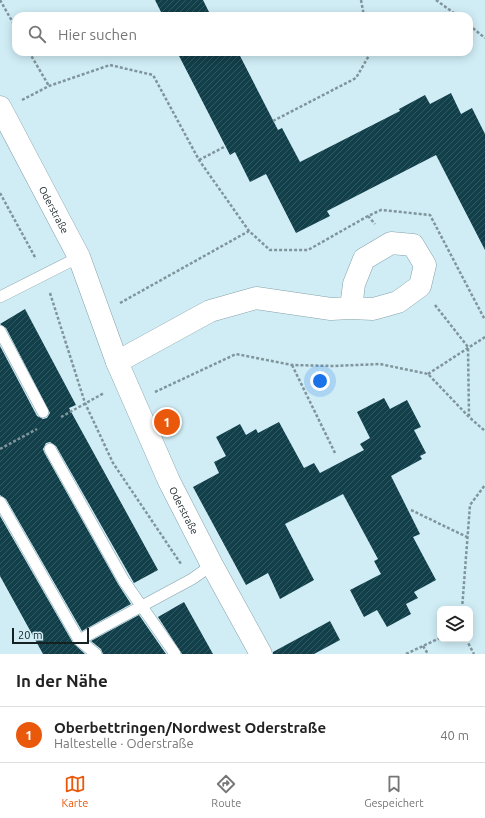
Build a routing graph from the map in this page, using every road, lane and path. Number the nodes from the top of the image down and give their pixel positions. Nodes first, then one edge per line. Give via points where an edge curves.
1 (0, 0) edge
2 (361, 0) edge
3 (436, 0) edge
4 (363, 12) edge
5 (452, 12) edge
6 (12, 21) edge
7 (473, 28) edge
8 (485, 38) edge
9 (32, 56) edge
10 (369, 56) edge
11 (49, 86) junction
12 (1, 109) edge
13 (273, 121) dead end
14 (226, 146) dead end
15 (199, 160) junction
16 (0, 193) edge
17 (249, 231) junction
18 (79, 257) junction
19 (44, 274) junction
20 (420, 286) junction
21 (0, 297) edge
22 (352, 308) junction
23 (100, 315) junction
24 (485, 320) edge
25 (0, 331) edge
26 (485, 337) edge
27 (468, 347) junction
28 (117, 362) junction
29 (292, 365) junction
30 (428, 374) junction
31 (133, 402) junction
32 (43, 412) dead end
33 (469, 416) junction
34 (485, 431) edge
35 (50, 449) dead end
36 (335, 453) dead end
37 (485, 485) edge
38 (0, 502) edge
39 (411, 510) dead end
40 (467, 537) junction
41 (212, 565) junction
42 (192, 579) junction
43 (143, 606) junction
44 (462, 606) edge
45 (437, 639) edge
46 (79, 640) junction
47 (468, 642) edge
48 (423, 646) junction
49 (96, 654) edge
50 (175, 654) edge
51 (261, 654) edge
52 (406, 654) edge
53 (428, 654) edge
54 (474, 654) edge

1 - 6 path
2 - 4 path
3 - 5 path
7 - 8 path
9 - 11 path
10 - 13 path via 356,78
11 - 12 path
11 - 15 path via 110,65 153,75
12 - 18 street, Oderstraße
14 - 15 path
15 - 17 path
16 - 19 path
17 - 23 path
17 - 24 path via 270,250 308,250 382,210 430,215
18 - 19 lane
18 - 23 street, Oderstraße
19 - 21 lane
19 - 42 path via 85,403 113,463
20 - 22 street via 398,302 373,309
20 - 22 street via 425,265 413,245 391,243 364,259 354,284
20 - 27 path
22 - 28 street via 331,309 256,298 210,311
23 - 28 street, Oderstraße
25 - 32 lane
26 - 27 path
27 - 30 path
27 - 33 path
28 - 31 street, Oderstraße
29 - 30 path via 380,364
29 - 31 path via 236,354
29 - 36 path
30 - 33 path
31 - 41 street, Oderstraße via 169,481
33 - 34 path
35 - 43 lane via 124,581
37 - 40 path via 470,505
38 - 46 lane
39 - 40 path
40 - 44 path
41 - 42 lane
41 - 51 street, Oderstraße
42 - 43 lane
43 - 46 lane
43 - 50 lane
45 - 48 path
46 - 49 lane
47 - 54 path
48 - 52 path
48 - 53 path

